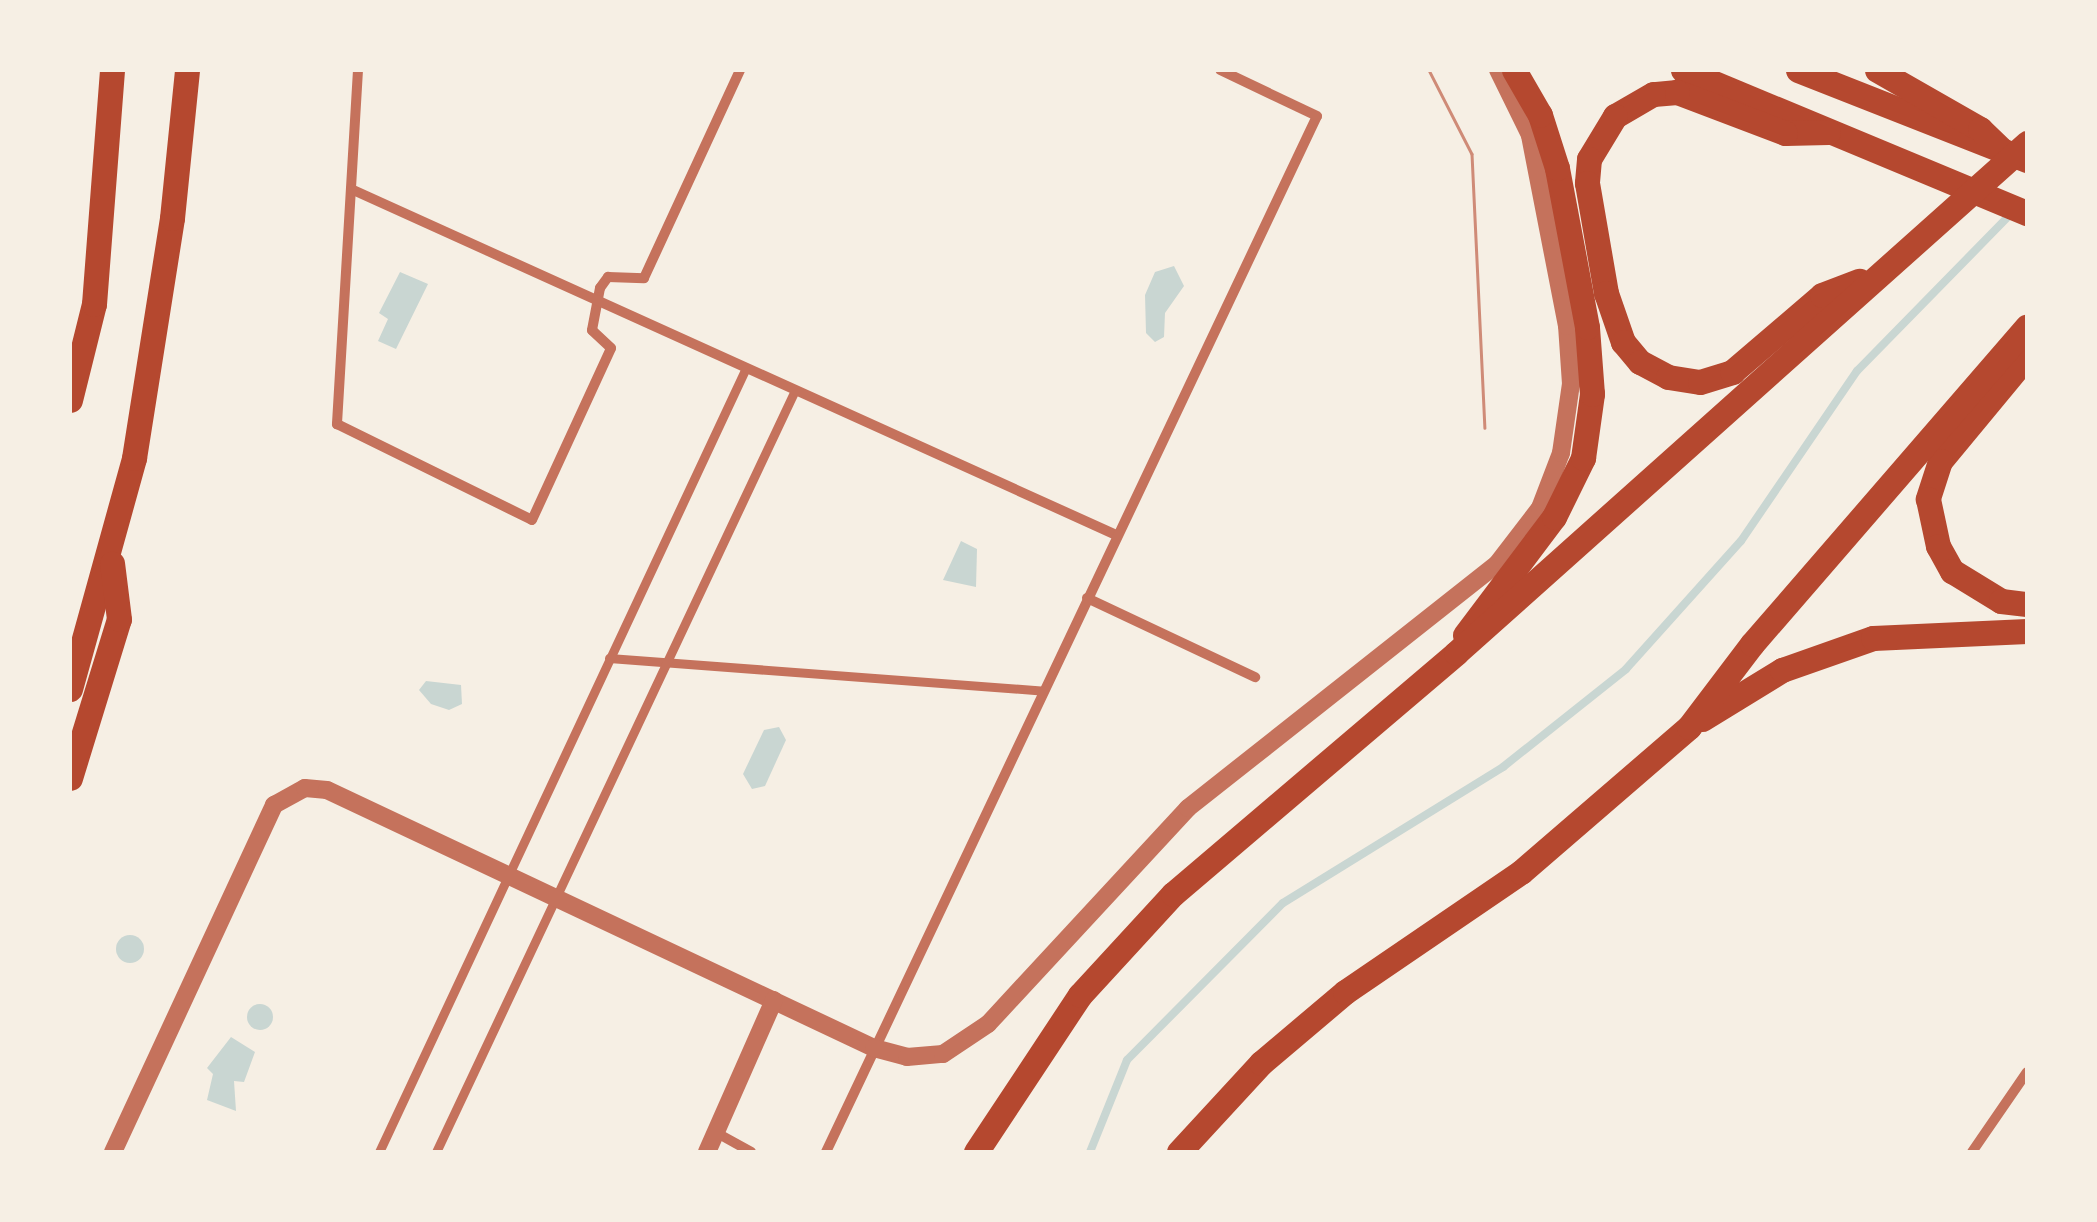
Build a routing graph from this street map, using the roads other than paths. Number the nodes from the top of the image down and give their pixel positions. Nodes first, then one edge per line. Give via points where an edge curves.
1 (112, 70) edge
2 (187, 70) edge
3 (358, 70) edge
4 (740, 70) edge
5 (1220, 70) edge
6 (1498, 70) edge
7 (1514, 70) edge
8 (1682, 70) edge
9 (1798, 70) edge
10 (1877, 70) edge
11 (1828, 132) junction
12 (1975, 133) junction
13 (2027, 143) edge
14 (2027, 160) edge
15 (351, 189) junction
16 (2027, 213) edge
17 (1873, 276) junction
18 (595, 300) junction
19 (94, 304) junction
20 (2027, 327) edge
21 (70, 340) edge
22 (2027, 356) edge
23 (746, 368) junction
24 (795, 390) junction
25 (70, 400) edge
26 (1114, 534) junction
27 (111, 553) junction
28 (1087, 598) junction
29 (2027, 604) edge
30 (2027, 631) edge
31 (1456, 652) junction
32 (609, 658) junction
33 (671, 661) junction
34 (1255, 678) dead end
35 (70, 689) edge
36 (1044, 691) junction
37 (1689, 726) junction
38 (70, 778) edge
39 (508, 874) junction
40 (556, 897) junction
41 (774, 1000) junction
42 (874, 1048) junction
43 (2027, 1072) edge
44 (717, 1133) junction
45 (113, 1152) edge
46 (378, 1152) edge
47 (436, 1152) edge
48 (707, 1152) edge
49 (751, 1152) edge
50 (826, 1152) edge
51 (976, 1152) edge
52 (1179, 1152) edge
53 (1972, 1152) edge

1 - 19 main road
2 - 27 main road via 152,356
3 - 15 street
4 - 18 street via 644,278 608,277
5 - 26 street via 1317,116
6 - 42 street via 1530,135 1567,326 1571,384 1561,454 1540,508 1497,564 1188,808 988,1024 943,1054 907,1056
7 - 31 main road via 1540,115 1557,168 1592,394 1583,458 1554,517 1479,608
8 - 11 main road
9 - 12 main road
10 - 12 main road
11 - 16 main road
11 - 17 main road via 1785,133 1677,92 1653,94 1615,116 1589,159 1587,183 1614,321 1640,362 1668,378 1700,382 1732,372 1822,296
12 - 14 main road
13 - 17 main road
15 - 18 street
15 - 18 street via 337,424 532,520 612,348 592,330
17 - 31 main road
18 - 23 street
19 - 21 main road
19 - 25 main road
20 - 37 main road
22 - 29 main road via 1940,461 1928,499 1938,546 1952,571 2001,602
23 - 24 street
23 - 32 street
24 - 26 street
24 - 33 street
26 - 28 street
27 - 35 main road
27 - 38 main road via 119,619
28 - 34 street
28 - 36 street
30 - 37 main road via 1873,638 1782,670
31 - 51 main road via 1173,894 1080,995
32 - 33 street
32 - 39 street
33 - 36 street
33 - 40 street
36 - 42 street
37 - 52 main road via 1522,872 1345,992 1261,1063
39 - 40 street
39 - 45 street via 327,790 305,788 274,805
39 - 46 street
40 - 41 street
40 - 47 street
41 - 42 street
41 - 44 street
42 - 50 street
43 - 53 street
44 - 48 street
44 - 49 street

